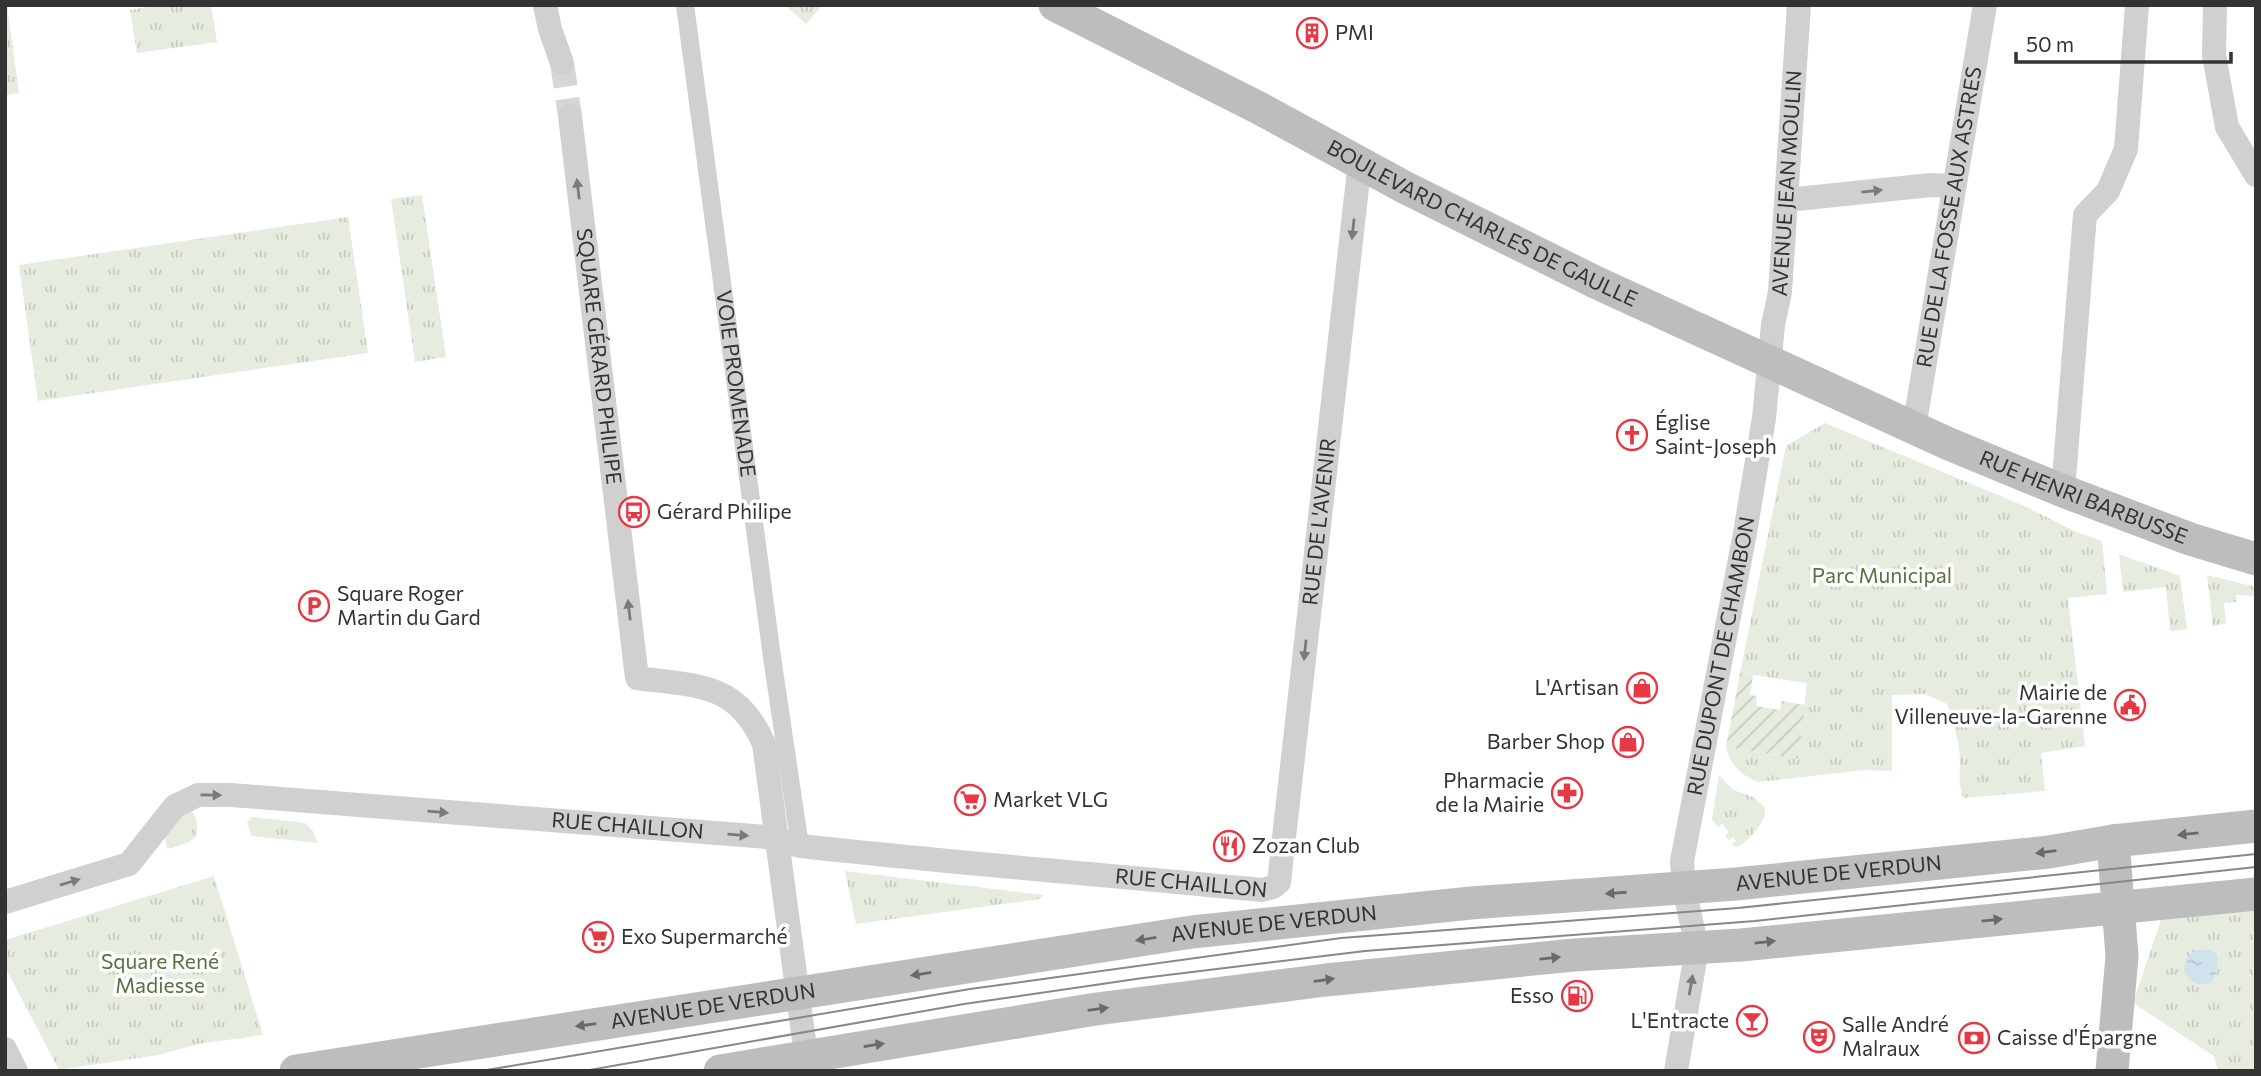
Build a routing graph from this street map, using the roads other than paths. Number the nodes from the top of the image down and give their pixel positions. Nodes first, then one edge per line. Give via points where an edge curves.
1 (685, 5) edge
2 (1055, 5) edge
3 (1799, 5) edge
4 (1985, 5) edge
5 (2137, 5) edge
6 (2215, 5) edge
7 (548, 17) edge
8 (562, 64) tunnel mouth
9 (570, 116) tunnel mouth
10 (1360, 162) junction
11 (2256, 175) edge
12 (1954, 186) junction
13 (1787, 200) junction
14 (1769, 362) junction
15 (1914, 428) junction
16 (2063, 491) junction
17 (2256, 559) edge
18 (2256, 826) edge
19 (2113, 841) junction
20 (789, 843) junction
21 (1279, 882) joint
22 (1684, 888) junction
23 (2256, 894) edge
24 (5, 902) edge
25 (2120, 907) junction
26 (1697, 948) junction
27 (799, 993) junction
28 (5, 1049) edge
29 (807, 1063) edge
30 (16, 1071) edge
31 (296, 1071) edge
32 (720, 1071) edge
33 (1676, 1071) edge
34 (2112, 1071) edge

1 - 20 street, VOIE PROMENADE via 772,657
2 - 10 main road, BOULEVARD CHARLES DE GAULLE
3 - 13 street, AVENUE JEAN MOULIN
4 - 12 street, RUE DE LA FOSSE AUX ASTRES
5 - 16 street via 2126,149 2109,191 2085,215
6 - 11 street via 2214,55 2227,127
7 - 8 street
20 -> 9 street, SQUARE GÉRARD PHILIPE via 764,744 744,710 708,688 637,678
10 - 14 main road, BOULEVARD CHARLES DE GAULLE via 1522,246
10 -> 21 street, RUE DE L'AVENIR
13 -> 12 street
12 - 15 street, RUE DE LA FOSSE AUX ASTRES
13 - 14 street, AVENUE JEAN MOULIN
14 - 15 main road, BOULEVARD CHARLES DE GAULLE
14 - 22 street, RUE DUPONT DE CHAMBON via 1745,533 1682,861
15 - 16 main road, RUE HENRI BARBUSSE
16 - 17 main road, RUE HENRI BARBUSSE
18 -> 19 main road, AVENUE DE VERDUN
19 -> 22 main road, AVENUE DE VERDUN via 2049,852
19 - 25 main road
20 - 21 street, RUE CHAILLON via 1262,890
24 -> 20 street, RUE CHAILLON via 129,864 175,806 198,795
20 - 27 street, VOIE PROMENADE
22 - 26 street, RUE DUPONT DE CHAMBON
22 -> 27 main road, AVENUE DE VERDUN via 1471,903 1192,932
23 - 25 main road
26 -> 25 main road
25 - 34 main road via 2122,956
29 -> 26 main road via 1096,1009 1574,955
33 -> 26 street
27 - 29 street, VOIE PROMENADE
27 -> 31 main road, AVENUE DE VERDUN
28 - 30 street
29 - 32 main road

